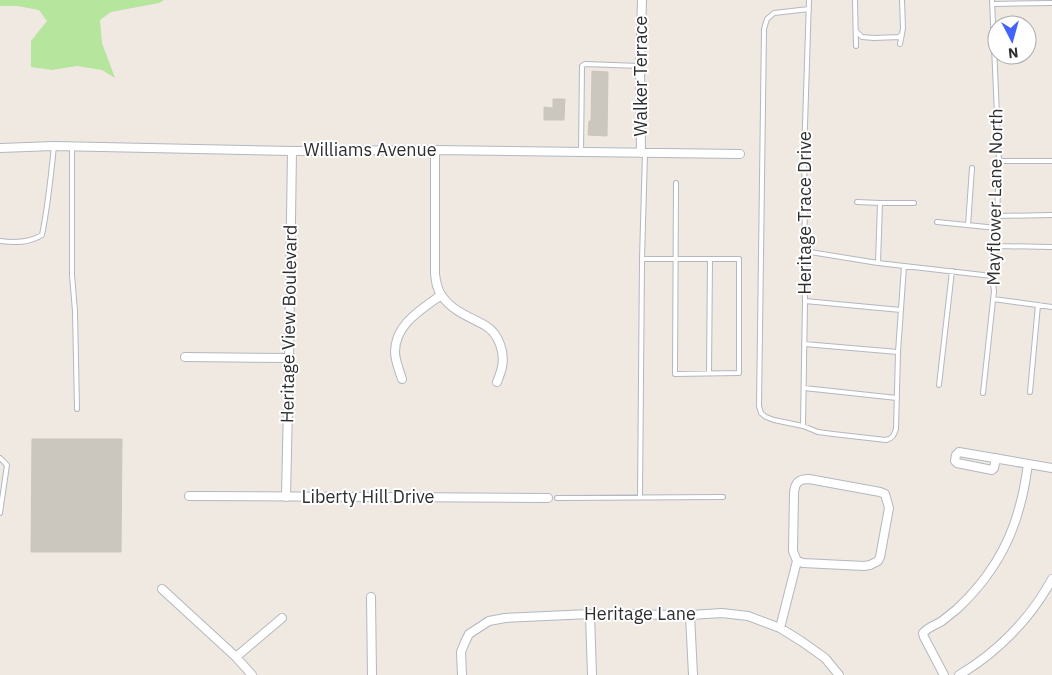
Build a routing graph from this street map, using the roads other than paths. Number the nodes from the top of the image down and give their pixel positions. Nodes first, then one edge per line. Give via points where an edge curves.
1 (642, 0) edge
2 (809, 0) edge
3 (856, 0) edge
4 (902, 0) edge
5 (992, 2) edge
6 (1052, 3) edge
7 (809, 9) junction
8 (856, 31) junction
9 (902, 34) junction
10 (900, 44) dead end
11 (856, 46) dead end
12 (640, 66) junction
13 (54, 146) junction
14 (72, 146) junction
15 (0, 148) edge
16 (435, 150) junction
17 (292, 151) junction
18 (643, 152) junction
19 (581, 153) junction
20 (740, 154) dead end
21 (999, 161) junction
22 (1052, 161) edge
23 (972, 168) dead end
24 (676, 183) dead end
25 (857, 202) dead end
26 (914, 202) dead end
27 (880, 203) junction
28 (1052, 215) edge
29 (997, 216) junction
30 (937, 222) dead end
31 (968, 226) junction
32 (997, 228) junction
33 (0, 241) edge
34 (996, 246) junction
35 (1052, 247) edge
36 (804, 251) junction
37 (642, 259) junction
38 (675, 259) junction
39 (710, 259) junction
40 (878, 263) junction
41 (904, 266) junction
42 (952, 271) junction
43 (992, 276) junction
44 (441, 295) junction
45 (993, 299) junction
46 (805, 300) junction
47 (1038, 305) junction
48 (1052, 306) edge
49 (901, 310) junction
50 (804, 344) junction
51 (898, 352) junction
52 (185, 357) dead end
53 (289, 358) junction
54 (709, 373) junction
55 (402, 379) dead end
56 (497, 382) dead end
57 (939, 385) dead end
58 (804, 388) junction
59 (1030, 392) dead end
60 (982, 393) dead end
61 (897, 398) junction
62 (77, 409) dead end
63 (803, 426) junction
64 (0, 458) edge
65 (996, 458) junction
66 (1028, 464) junction
67 (1052, 468) edge
68 (189, 496) dead end
69 (286, 497) junction
70 (640, 497) junction
71 (723, 497) dead end
72 (548, 498) dead end
73 (557, 498) dead end
74 (0, 513) edge
75 (797, 561) junction
76 (1052, 579) edge
77 (162, 589) dead end
78 (371, 597) dead end
79 (590, 614) junction
80 (690, 614) junction
81 (282, 618) dead end
82 (780, 628) junction
83 (236, 657) junction
84 (252, 675) edge
85 (372, 675) edge
86 (462, 675) edge
87 (592, 675) edge
88 (693, 675) edge
89 (839, 675) edge
90 (944, 675) edge
91 (959, 675) edge

1 - 12 street, Walker Terrace
2 - 7 lane, Heritage Trace Drive
3 - 8 lane
4 - 9 lane
5 - 6 lane
5 - 21 lane, Mayflower Lane North
7 - 36 lane, Heritage Trace Drive
7 - 63 lane via 774,14 767,19 764,29 759,406 766,417
8 - 9 lane via 862,37 874,38 899,37
8 - 11 lane
9 - 10 lane
12 - 18 street, Walker Terrace
12 - 19 lane via 582,66
13 - 14 street, Williams Avenue
13 - 15 street, Williams Avenue
13 - 33 lane via 42,235 33,241
14 - 17 street, Williams Avenue
14 - 62 lane
16 - 17 street, Williams Avenue
16 - 19 street, Williams Avenue
16 - 44 street via 435,274
17 - 53 street, Heritage View Boulevard
18 - 19 street, Williams Avenue
18 - 20 street, Williams Avenue
18 - 37 lane
21 - 22 lane
21 - 29 lane, Mayflower Lane North
23 - 31 lane
24 - 38 lane
25 - 27 lane
26 - 27 lane
27 - 40 lane
28 - 29 lane
29 - 32 lane, Mayflower Lane North
30 - 31 lane
31 - 32 lane
32 - 34 lane, Mayflower Lane North
34 - 35 lane
34 - 43 lane, Mayflower Lane North
36 - 40 lane
36 - 46 lane, Heritage Trace Drive
37 - 38 lane
37 - 70 lane
38 - 39 lane
38 - 54 lane via 675,374
39 - 54 lane
39 - 54 lane via 739,259 739,373
40 - 41 lane
41 - 42 lane
41 - 49 lane
42 - 43 lane
42 - 57 lane
43 - 45 lane, Mayflower Lane North
44 - 55 street via 418,311 397,337 395,352
44 - 56 street via 451,306 488,327 496,337 502,348 503,366
45 - 47 lane
45 - 60 lane, Mayflower Lane North
46 - 49 lane
46 - 50 lane, Heritage Trace Drive
47 - 48 lane
47 - 59 lane
49 - 51 lane
50 - 51 lane
50 - 58 lane, Heritage Trace Drive
51 - 61 lane
52 - 53 street
53 - 69 street, Heritage View Boulevard
58 - 61 lane
58 - 63 lane, Heritage Trace Drive
61 - 63 lane via 896,429 894,435 886,440 818,432
64 - 74 lane via 7,466
65 - 65 street via 959,452 955,461 992,470
65 - 66 street
66 - 67 street
66 - 90 street via 1016,519 997,561 956,609 923,633
68 - 69 street, Liberty Hill Drive
69 - 72 street, Liberty Hill Drive
70 - 71 lane
70 - 73 lane
75 - 75 street via 793,551 794,493 798,481 809,479 885,494 889,508 878,561 864,566
75 - 82 street
76 - 91 street via 1018,627 973,667
77 - 83 street
78 - 85 street
79 - 80 street, Heritage Lane
79 - 86 street, Heritage Lane via 490,621 469,634 461,652
79 - 87 street
80 - 82 street, Heritage Lane via 748,616
80 - 88 street
81 - 83 street
82 - 89 street, Heritage Lane via 825,658
83 - 84 street

